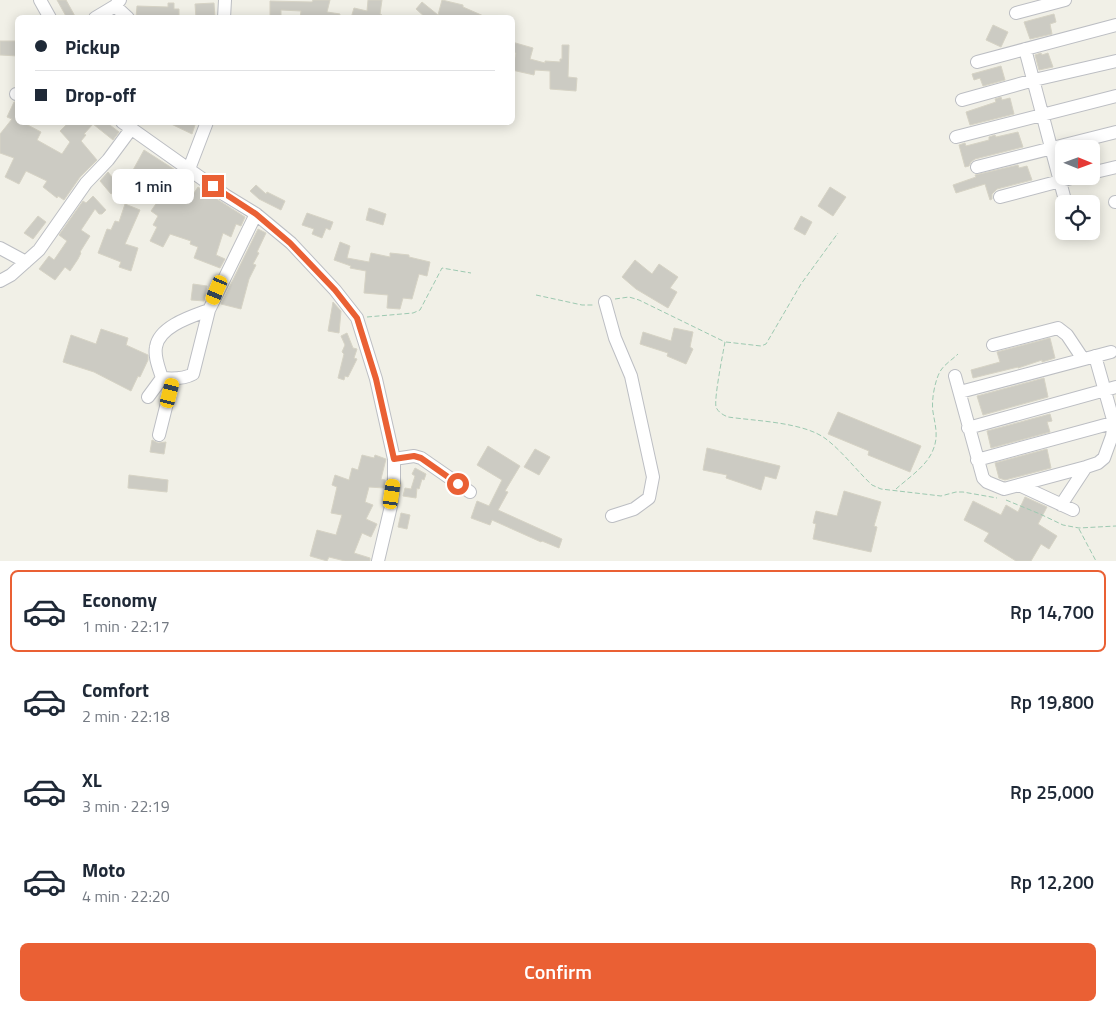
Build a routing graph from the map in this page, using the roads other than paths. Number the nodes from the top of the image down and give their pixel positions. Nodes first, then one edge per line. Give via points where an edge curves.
1 (40, 0) edge
2 (225, 0) edge
3 (1065, 0) edge
4 (118, 3) edge
5 (1016, 13) dead end
6 (48, 15) edge
7 (100, 15) edge
8 (126, 15) edge
9 (224, 15) edge
10 (1116, 25) edge
11 (1025, 49) junction
12 (1116, 61) edge
13 (977, 62) dead end
14 (1034, 80) junction
15 (1116, 96) edge
16 (962, 100) dead end
17 (1042, 114) junction
18 (206, 125) edge
19 (126, 126) edge
20 (1116, 132) edge
21 (956, 137) dead end
22 (1051, 148) junction
23 (1055, 163) edge
24 (977, 167) dead end
25 (1116, 167) edge
26 (189, 169) junction
27 (1100, 171) edge
28 (1055, 182) edge
29 (1000, 197) dead end
30 (256, 214) junction
31 (0, 248) edge
32 (26, 262) junction
33 (0, 280) edge
34 (605, 302) road end
35 (209, 310) junction
36 (992, 345) dead end
37 (1110, 352) dead end
38 (1089, 358) junction
39 (956, 376) dead end
40 (168, 378) junction
41 (1111, 388) edge
42 (960, 392) junction
43 (148, 397) dead end
44 (1115, 422) edge
45 (968, 428) junction
46 (160, 435) dead end
47 (404, 457) junction
48 (977, 460) junction
49 (1086, 467) junction
50 (1019, 485) junction
51 (470, 492) dead end
52 (1061, 505) junction
53 (1073, 510) dead end
54 (612, 516) dead end
55 (378, 561) edge

1 - 6 street
2 - 9 street
3 - 5 street
4 - 7 street
4 - 8 street
10 - 11 street
11 - 13 street
11 - 14 street
12 - 14 street
14 - 16 street
14 - 17 street
15 - 17 street
17 - 21 street
17 - 22 street
18 - 26 street
19 - 26 street
19 - 32 street via 108,160 86,183 39,250
20 - 22 street
22 - 23 street
22 - 24 street
25 - 27 street
26 - 30 street
28 - 29 street
30 - 35 street
30 - 47 street via 290,243 357,318
31 - 32 street
32 - 33 street
34 - 54 street via 631,376 653,477 649,498 634,509
35 - 40 street via 195,370 190,376
35 - 40 street via 175,324 159,338 156,354
36 - 38 street via 1058,328
37 - 38 street
38 - 41 street
38 - 42 street
39 - 42 street
40 - 43 street
40 - 46 street
41 - 44 street
41 - 45 street
42 - 45 street
44 - 48 street
44 - 49 street via 1104,458
45 - 48 street
47 - 51 street via 425,461
47 - 55 street via 394,476 391,506
48 - 50 street via 987,482 1004,488
49 - 50 street
49 - 52 street
50 - 52 street
52 - 53 street

